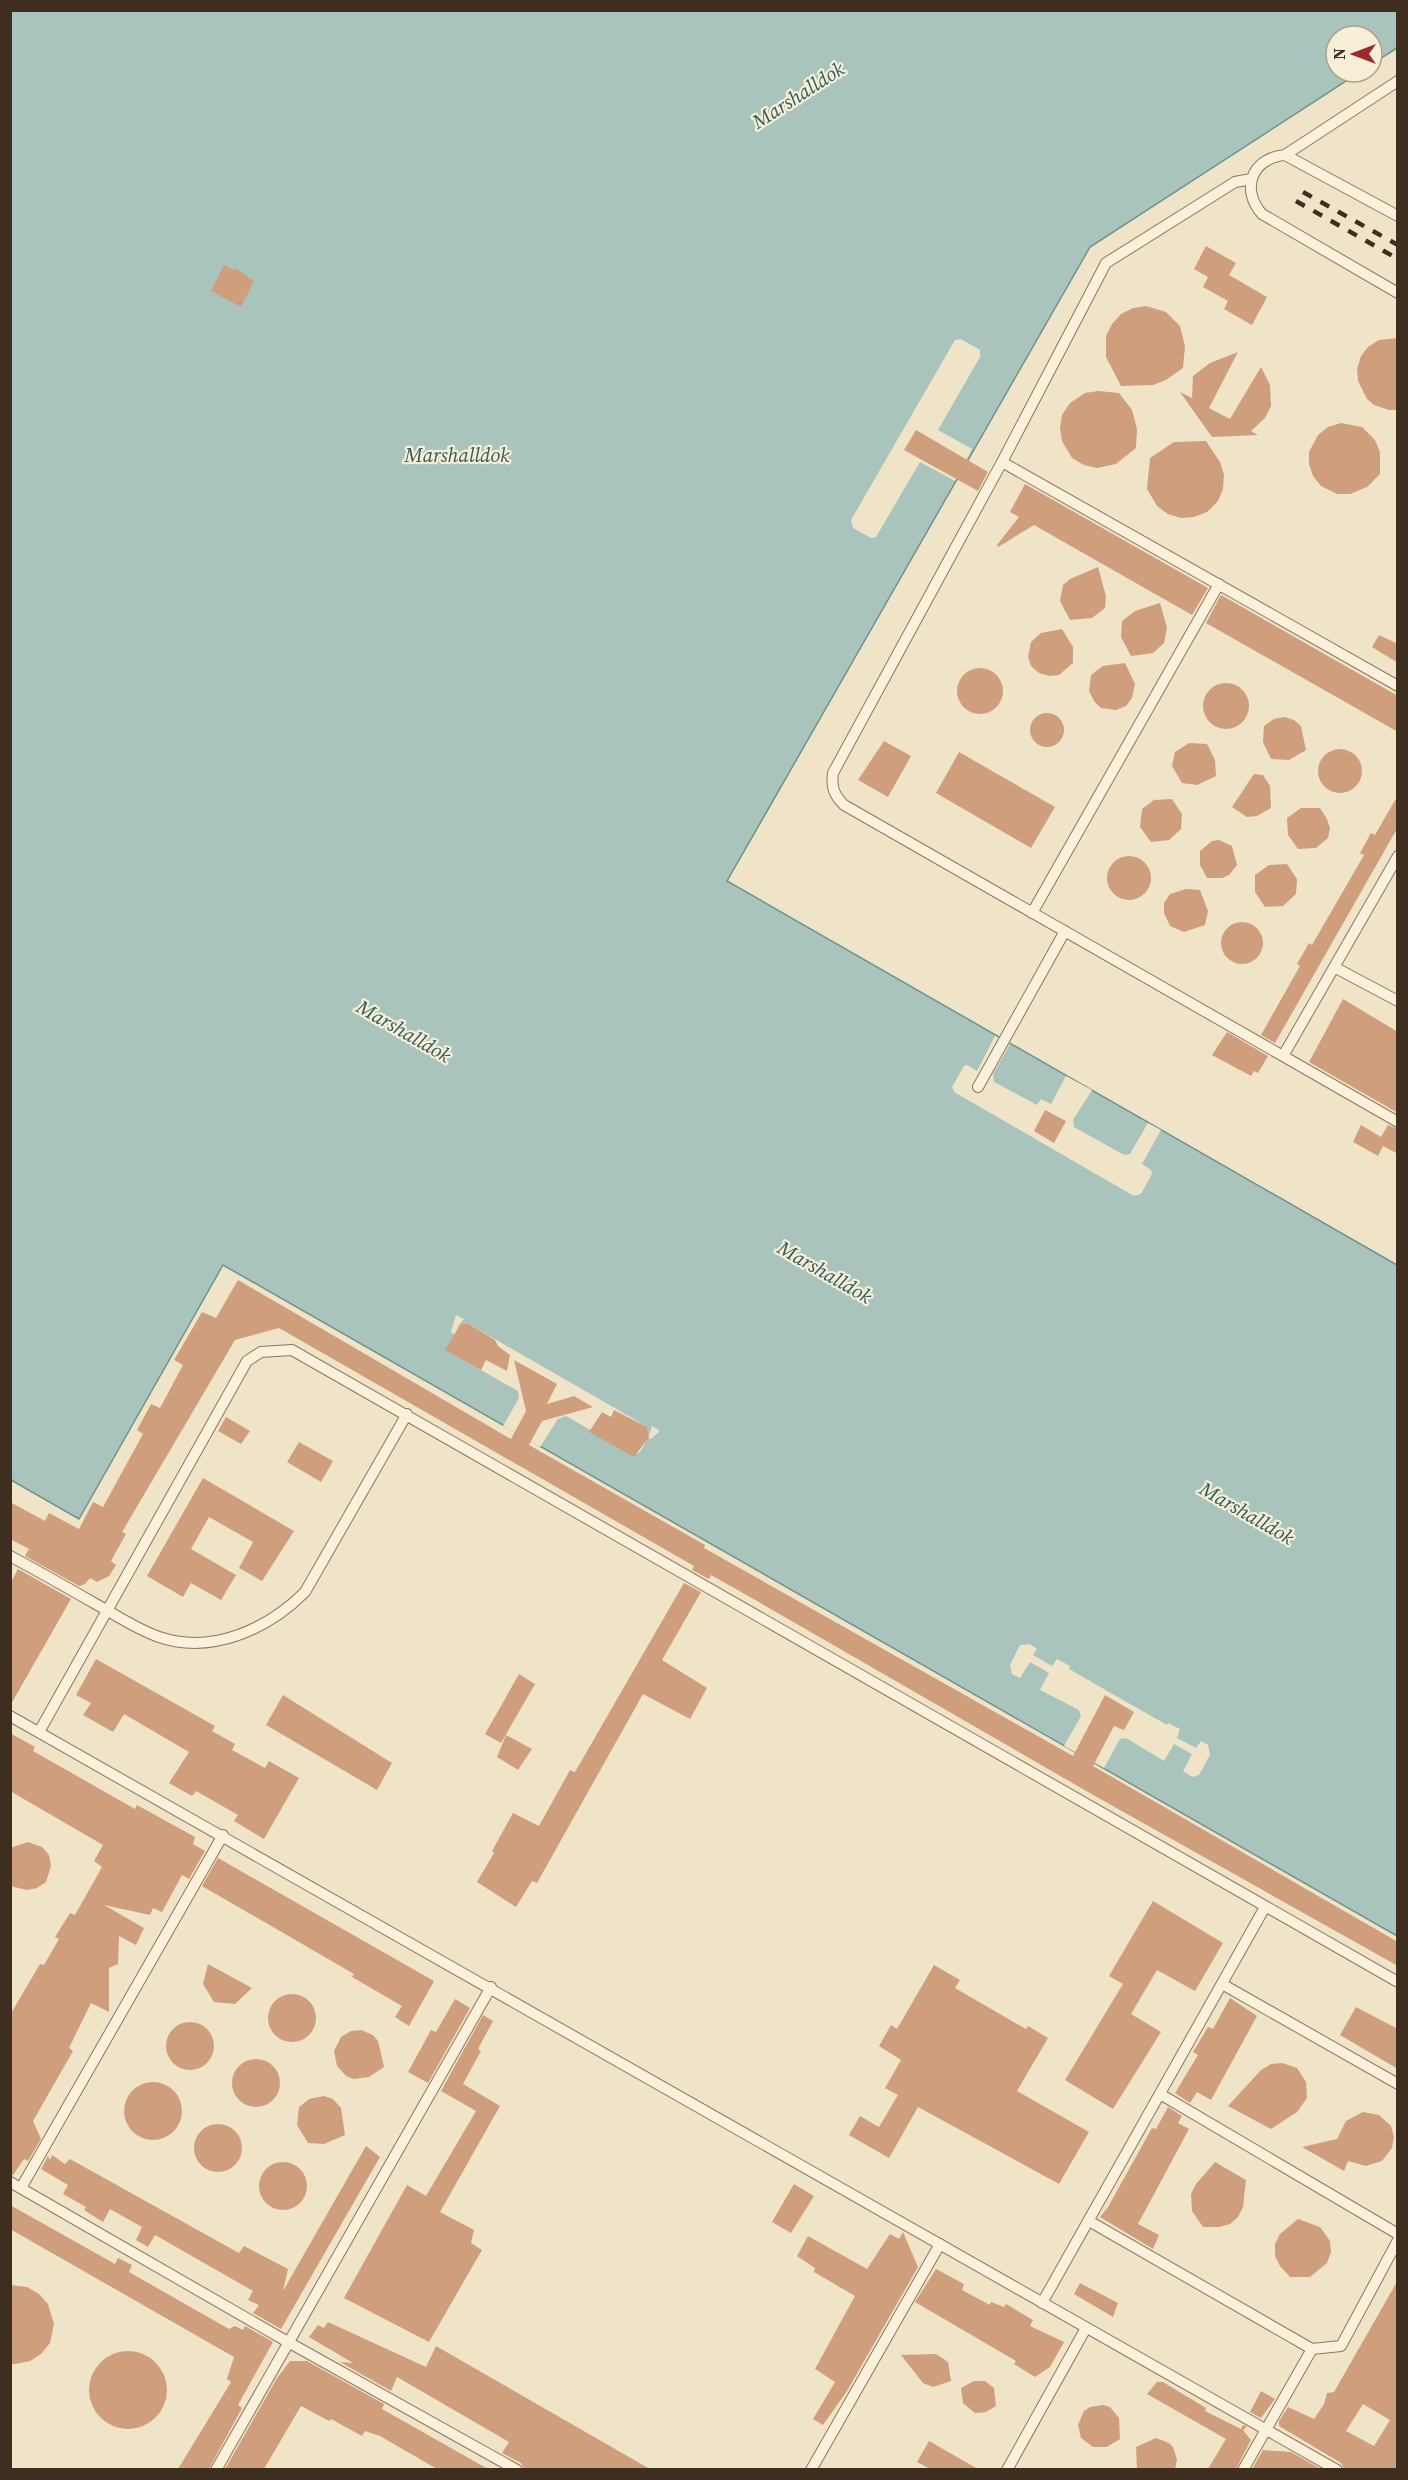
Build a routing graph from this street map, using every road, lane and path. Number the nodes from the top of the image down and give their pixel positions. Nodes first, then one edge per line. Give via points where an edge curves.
1 (1398, 81) edge
2 (1285, 155) junction
3 (1251, 179) junction
4 (1398, 216) edge
5 (1398, 293) edge
6 (1002, 462) junction
7 (1219, 584) junction
8 (1398, 686) edge
9 (1398, 856) edge
10 (1032, 913) junction
11 (1065, 931) junction
12 (1334, 967) junction
13 (1398, 1001) edge
14 (1283, 1056) junction
15 (978, 1087) dead end
16 (1398, 1122) edge
17 (406, 1414) junction
18 (10, 1556) edge
19 (107, 1610) junction
20 (10, 1716) edge
21 (39, 1732) junction
22 (223, 1835) junction
23 (1265, 1907) junction
24 (1398, 1982) edge
25 (1222, 1984) junction
26 (491, 1987) junction
27 (1398, 2085) edge
28 (1160, 2094) junction
29 (10, 2182) edge
30 (21, 2188) junction
31 (1089, 2221) junction
32 (1398, 2234) edge
33 (1398, 2240) edge
34 (940, 2244) junction
35 (1042, 2303) junction
36 (1086, 2328) junction
37 (288, 2342) junction
38 (1312, 2349) junction
39 (1266, 2428) junction
40 (216, 2469) edge
41 (517, 2469) edge
42 (811, 2469) edge
43 (1007, 2469) edge
44 (1243, 2469) edge
45 (1337, 2469) edge

1 - 2 lane
2 - 3 lane via 1272,156 1259,165
2 - 4 lane
3 - 5 lane via 1253,203 1262,214
3 - 6 lane via 1235,182 1106,263
6 - 7 lane
6 - 10 lane via 833,773 832,783 835,796 844,805
7 - 8 lane
7 - 10 lane
9 - 12 lane
10 - 11 lane
11 - 14 lane
11 - 15 lane
12 - 13 lane
12 - 14 lane
14 - 16 lane
17 - 19 lane via 319,1572 287,1610 235,1637 189,1642 154,1634
17 - 19 lane via 292,1350 261,1352 247,1361
17 - 23 lane
18 - 19 lane
19 - 21 lane
20 - 21 lane
21 - 22 lane
22 - 26 lane
22 - 30 lane
23 - 24 lane
23 - 25 lane
25 - 27 lane
25 - 28 lane
26 - 34 lane
26 - 37 lane
28 - 31 lane
28 - 32 lane
29 - 30 lane
30 - 37 lane
31 - 35 lane
31 - 38 lane
33 - 38 lane via 1341,2346
34 - 35 lane
34 - 42 lane
35 - 36 lane
36 - 39 lane
36 - 43 lane
37 - 40 lane
37 - 41 lane
38 - 39 lane
39 - 44 lane
39 - 45 lane

